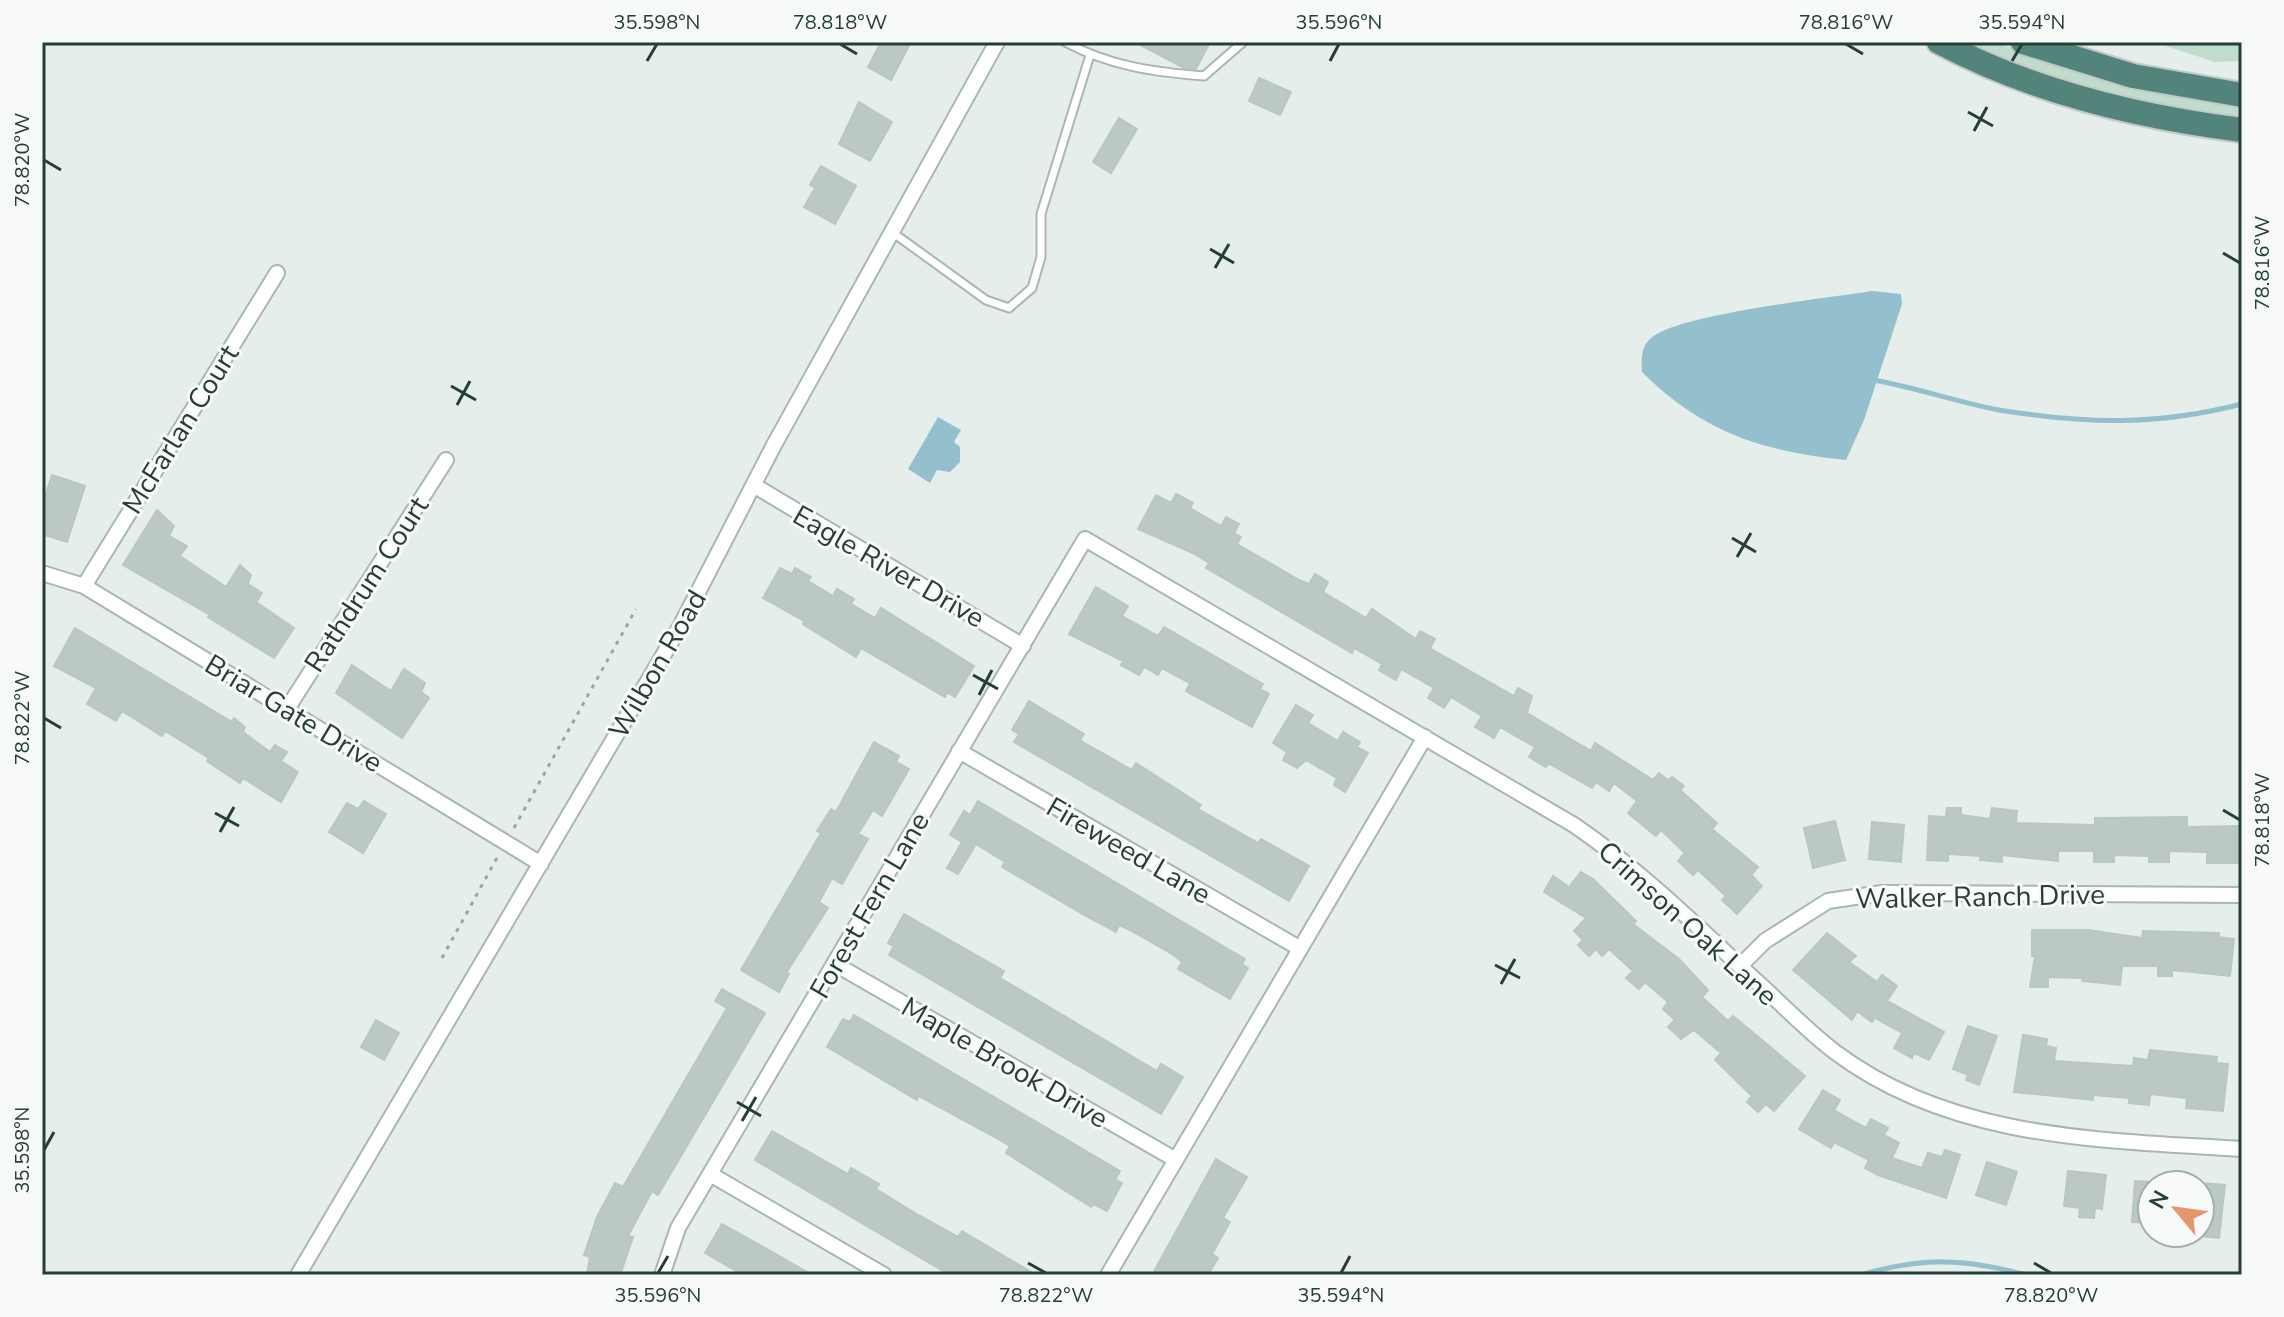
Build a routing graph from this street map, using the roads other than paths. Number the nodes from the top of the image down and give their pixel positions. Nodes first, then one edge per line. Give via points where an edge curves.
1 (997, 42) edge
2 (1065, 42) edge
3 (1243, 42) edge
4 (1939, 42) edge
5 (2023, 42) edge
6 (1090, 55) junction
7 (2242, 95) edge
8 (2242, 130) edge
9 (892, 232) junction
10 (277, 273) dead end
11 (446, 460) dead end
12 (755, 486) junction
13 (1085, 539) joint
14 (42, 573) edge
15 (84, 586) junction
16 (1023, 646) junction
17 (287, 709) junction
18 (1425, 737) junction
19 (959, 751) junction
20 (541, 864) junction
21 (2242, 895) edge
22 (1299, 948) junction
23 (835, 964) junction
24 (1740, 966) junction
25 (2242, 1149) edge
26 (1176, 1160) junction
27 (710, 1174) junction
28 (298, 1275) edge
29 (662, 1275) edge
30 (884, 1275) edge
31 (1108, 1275) edge

1 - 9 street, Wilbon Road
2 - 6 lane
3 - 6 lane via 1204,76 1129,68
4 - 8 highway via 2074,96 2152,116
5 - 7 highway via 2133,76
6 - 9 lane via 1041,214 1041,257 1032,288 1009,308 986,300
9 - 12 street, Wilbon Road
10 - 15 street, McFarlan Court
11 - 17 street, Rathdrum Court
12 - 16 street, Eagle River Drive
12 - 20 street, Wilbon Road via 681,625
13 - 16 street, Forest Fern Lane
13 - 18 street, Crimson Oak Lane
14 - 15 street, Briar Gate Drive
15 - 17 street, Briar Gate Drive
16 - 19 street, Forest Fern Lane
17 - 20 street, Briar Gate Drive
18 - 22 street
18 - 24 street, Crimson Oak Lane via 1624,860
19 - 22 street, Fireweed Lane
19 - 23 street, Forest Fern Lane
20 - 28 street, Wilbon Road
21 - 24 street, Walker Ranch Drive via 1882,893 1828,901 1765,941
22 - 26 street
23 - 26 street, Maple Brook Drive
23 - 27 street, Forest Fern Lane
24 - 25 street, Crimson Oak Lane via 1834,1052 1877,1080 1945,1111 2039,1132
26 - 31 street
27 - 29 street, Forest Fern Lane via 678,1228
27 - 30 street

